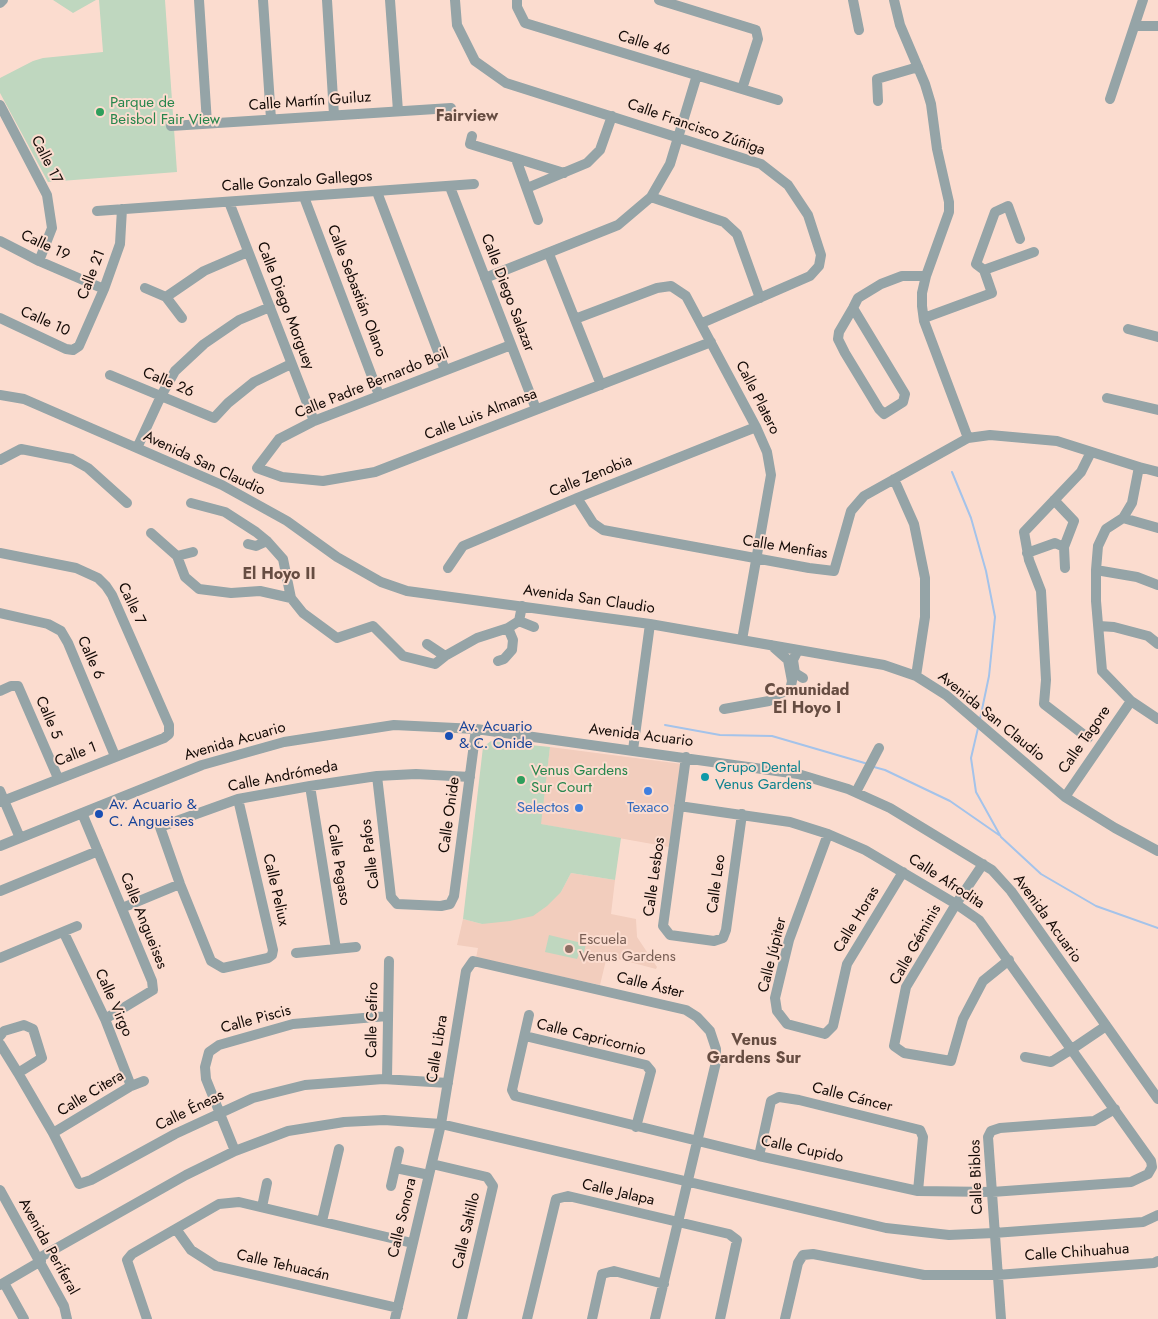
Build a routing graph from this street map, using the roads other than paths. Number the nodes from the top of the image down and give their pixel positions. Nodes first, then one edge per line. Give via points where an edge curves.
1 (3, 0) edge
2 (199, 0) edge
3 (263, 0) edge
4 (326, 0) edge
5 (390, 0) edge
6 (455, 0) edge
7 (517, 0) edge
8 (659, 0) edge
9 (853, 0) edge
10 (894, 0) edge
11 (1143, 0) edge
12 (0, 3) edge
13 (1135, 26) junction
14 (1158, 26) edge
15 (859, 30) dead end
16 (918, 67) junction
17 (697, 75) junction
18 (742, 89) junction
19 (1110, 99) dead end
20 (778, 100) dead end
21 (878, 101) dead end
22 (0, 104) edge
23 (451, 108) dead end
24 (398, 111) junction
25 (334, 115) junction
26 (612, 116) junction
27 (271, 119) junction
28 (207, 123) junction
29 (172, 126) dead end
30 (472, 136) dead end
31 (679, 136) junction
32 (516, 159) junction
33 (564, 173) junction
34 (474, 184) dead end
35 (450, 187) junction
36 (526, 188) junction
37 (376, 192) junction
38 (304, 197) junction
39 (651, 197) junction
40 (229, 202) junction
41 (122, 209) junction
42 (97, 210) dead end
43 (538, 220) dead end
44 (1020, 239) dead end
45 (0, 241) edge
46 (248, 252) junction
47 (1034, 252) dead end
48 (549, 254) junction
49 (39, 260) junction
50 (984, 270) junction
51 (926, 276) junction
52 (485, 278) junction
53 (145, 288) dead end
54 (104, 289) junction
55 (166, 297) junction
56 (760, 298) junction
57 (270, 307) junction
58 (853, 308) junction
59 (0, 318) edge
60 (182, 318) dead end
61 (924, 318) junction
62 (575, 319) junction
63 (702, 323) junction
64 (1128, 330) dead end
65 (1158, 337) edge
66 (711, 342) junction
67 (511, 345) junction
68 (77, 347) joint
69 (291, 364) junction
70 (445, 370) junction
71 (110, 375) dead end
72 (600, 385) junction
73 (0, 395) edge
74 (380, 395) junction
75 (161, 396) junction
76 (1107, 398) dead end
77 (536, 409) junction
78 (1158, 410) edge
79 (314, 421) junction
80 (756, 427) junction
81 (968, 438) junction
82 (137, 448) junction
83 (1091, 452) junction
84 (0, 460) edge
85 (1139, 467) junction
86 (257, 468) joint
87 (1158, 472) edge
88 (894, 478) junction
89 (577, 498) junction
90 (1054, 500) junction
91 (127, 503) dead end
92 (191, 503) dead end
93 (1123, 518) junction
94 (1158, 528) edge
95 (150, 534) dead end
96 (267, 541) junction
97 (248, 544) dead end
98 (1064, 547) junction
99 (193, 552) dead end
100 (0, 553) edge
101 (1027, 553) junction
102 (177, 556) junction
103 (756, 559) junction
104 (448, 568) dead end
105 (1066, 568) dead end
106 (1096, 570) junction
107 (1158, 585) edge
108 (291, 598) junction
109 (522, 606) junction
110 (0, 613) edge
111 (519, 621) junction
112 (650, 624) junction
113 (1099, 626) junction
114 (534, 627) dead end
115 (508, 628) junction
116 (742, 640) junction
117 (426, 644) dead end
118 (1158, 644) edge
119 (770, 645) junction
120 (798, 650) junction
121 (445, 656) junction
122 (498, 661) dead end
123 (916, 676) junction
124 (803, 678) dead end
125 (0, 691) edge
126 (1131, 701) junction
127 (724, 709) dead end
128 (1158, 719) edge
129 (476, 729) junction
130 (164, 738) joint
131 (1088, 738) dead end
132 (879, 748) dead end
133 (633, 750) junction
134 (115, 756) junction
135 (686, 757) junction
136 (377, 776) junction
137 (470, 777) junction
138 (58, 778) junction
139 (310, 786) junction
140 (856, 792) junction
141 (1065, 796) junction
142 (1, 798) edge
143 (238, 798) junction
144 (680, 806) junction
145 (82, 813) junction
146 (742, 814) junction
147 (828, 834) junction
148 (20, 838) junction
149 (0, 846) edge
150 (1158, 850) edge
151 (98, 851) junction
152 (983, 864) junction
153 (903, 872) junction
154 (180, 884) junction
155 (0, 891) edge
156 (450, 904) joint
157 (956, 904) junction
158 (122, 908) junction
159 (77, 926) dead end
160 (64, 933) junction
161 (704, 940) joint
162 (356, 947) dead end
163 (336, 949) junction
164 (296, 953) dead end
165 (0, 958) edge
166 (1009, 960) junction
167 (389, 961) dead end
168 (241, 964) joint
169 (465, 979) joint
170 (529, 1015) dead end
171 (835, 1015) joint
172 (387, 1016) junction
173 (105, 1019) junction
174 (1106, 1026) junction
175 (0, 1036) edge
176 (525, 1036) junction
177 (0, 1044) edge
178 (1072, 1049) junction
179 (1025, 1057) dead end
180 (18, 1073) junction
181 (387, 1079) junction
182 (144, 1081) dead end
183 (448, 1083) junction
184 (131, 1086) junction
185 (1158, 1099) edge
186 (1115, 1109) junction
187 (220, 1112) junction
188 (441, 1124) junction
189 (636, 1127) junction
190 (53, 1133) junction
191 (697, 1141) junction
192 (339, 1149) dead end
193 (235, 1151) junction
194 (399, 1151) dead end
195 (1146, 1155) joint
196 (759, 1156) junction
197 (432, 1164) junction
198 (396, 1168) junction
199 (429, 1175) junction
200 (688, 1182) junction
201 (267, 1183) dead end
202 (391, 1186) dead end
203 (0, 1190) edge
204 (918, 1191) junction
205 (992, 1192) junction
206 (4, 1208) edge
207 (262, 1208) junction
208 (1158, 1215) edge
209 (322, 1221) junction
210 (679, 1222) junction
211 (176, 1229) junction
212 (994, 1233) junction
213 (412, 1243) junction
214 (40, 1260) junction
215 (1158, 1261) edge
216 (997, 1274) junction
217 (2, 1284) edge
218 (664, 1284) junction
219 (398, 1308) junction
220 (24, 1319) edge
221 (68, 1319) edge
222 (147, 1319) edge
223 (395, 1319) edge
224 (462, 1319) edge
225 (527, 1319) edge
226 (592, 1319) edge
227 (656, 1319) edge
228 (720, 1319) edge
229 (785, 1319) edge
230 (1001, 1319) edge

1 - 12 street
2 - 28 street
3 - 27 street
4 - 25 street
5 - 24 street
6 - 26 street, Calle Francisco Zúñiga via 457,25 475,61 506,83
7 - 17 street, Calle 46 via 517,7 526,23
8 - 18 street via 756,30 758,39
9 - 15 street
10 - 16 street via 900,25
11 - 13 street
13 - 14 street
13 - 19 street
16 - 21 street via 877,79
16 - 51 street via 931,104 949,202 949,212
17 - 18 street, Calle 46
17 - 31 street
18 - 20 street, Calle 46
22 - 49 street, Calle 17 via 47,194 52,228
23 - 24 street, Calle Martín Guiluz
24 - 25 street, Calle Martín Guiluz
25 - 27 street, Calle Martín Guiluz
26 - 31 street, Calle Francisco Zúñiga
26 - 33 street via 600,150 587,163
27 - 28 street, Calle Martín Guiluz
28 - 29 street, Calle Martín Guiluz
30 - 32 street via 470,144
31 - 39 street via 670,164
31 - 56 street, Calle Francisco Zúñiga via 761,164 788,185 808,215 820,255 819,266 810,276
32 - 33 street
32 - 36 street
33 - 36 street
34 - 35 street, Calle Gonzalo Gallegos
35 - 37 street, Calle Gonzalo Gallegos
35 - 52 street, Calle Diego Salazar
36 - 43 street
37 - 38 street, Calle Gonzalo Gallegos
37 - 70 street
38 - 40 street, Calle Gonzalo Gallegos
38 - 74 street, Calle Sebastián Olano
39 - 48 street via 618,225
39 - 56 street via 724,222 738,234
40 - 41 street, Calle Gonzalo Gallegos
40 - 46 street, Calle Diego Morguey
41 - 42 street, Calle Gonzalo Gallegos
41 - 54 street, Calle 21 via 120,244
44 - 50 street via 1008,206 995,212 976,264
45 - 49 street, Calle 19
46 - 55 street via 204,271
46 - 57 street, Calle Diego Morguey
47 - 50 street
48 - 52 street
48 - 62 street
49 - 54 street, Calle 19
50 - 61 street via 992,293
51 - 58 street via 902,276 881,284 858,298
51 - 61 street via 922,293
52 - 67 street, Calle Diego Salazar
53 - 55 street
54 - 68 street, Calle 21
55 - 60 street
56 - 63 street, Calle Francisco Zúñiga
57 - 69 street, Calle Diego Morguey
57 - 75 street via 239,320 204,344 175,372
58 - 58 street via 904,394 903,402 884,414 878,410 838,339
59 - 68 street, Calle 10 via 66,350
61 - 81 street
62 - 63 street, Calle Platero via 657,288 671,286 686,296
62 - 72 street
63 - 66 street, Calle Platero
64 - 65 street
66 - 72 street, Calle Luis Almansa
66 - 80 street, Calle Platero
67 - 70 street, Calle Padre Bernardo Boil
67 - 77 street, Calle Diego Salazar
69 - 75 street, Calle 26 via 254,382 214,418
69 - 79 street, Calle Diego Morguey
70 - 74 street, Calle Padre Bernardo Boil
71 - 75 street, Calle 26
72 - 77 street, Calle Luis Almansa
73 - 82 street, Avenida San Claudio via 24,399
74 - 79 street, Calle Padre Bernardo Boil
75 - 82 street
76 - 78 street
77 - 86 street, Calle Luis Almansa via 375,472 323,481 282,477
79 - 86 street, Calle Padre Bernardo Boil via 279,439
80 - 89 street, Calle Zenobia
80 - 103 street, Calle Platero via 768,452 771,475
81 - 83 street via 990,436 1057,441
81 - 88 street, Calle Menfias
82 - 109 street, Avenida San Claudio via 230,490 287,521 337,557 381,582 407,591
83 - 85 street
83 - 90 street via 1080,472
84 - 91 street via 21,449 72,459 88,468
85 - 87 street
85 - 93 street via 1132,503
88 - 103 street, Calle Menfias via 864,496 850,511 834,571
88 - 123 street via 914,524 925,578 925,617
89 - 103 street, Calle Menfias via 593,524 603,530
89 - 104 street, Calle Zenobia via 462,546
90 - 98 street via 1074,521
90 - 101 street via 1024,532
92 - 96 street via 225,512
93 - 94 street
93 - 106 street via 1106,529 1098,546
95 - 102 street
96 - 97 street via 256,546
96 - 108 street via 283,559
98 - 101 street via 1055,543
98 - 105 street
99 - 102 street
100 - 130 street, Calle 7 via 76,568 98,578 106,586 169,725 169,734
101 - 131 street via 1040,591 1046,680 1044,704
102 - 108 street via 185,577 199,589 231,593 260,591
103 - 116 street, Calle Platero
106 - 107 street via 1136,577
106 - 113 street
108 - 121 street via 303,613 337,638 373,626 403,656 435,664
109 - 111 street
109 - 112 street, Avenida San Claudio
110 - 134 street, Calle 6 via 48,624 60,631
111 - 114 street
111 - 115 street
112 - 116 street, Avenida San Claudio
112 - 133 street
113 - 118 street via 1148,636
113 - 126 street via 1102,671
115 - 121 street via 477,638
115 - 122 street via 513,640 512,650
116 - 119 street, Avenida San Claudio
117 - 121 street
119 - 120 street, Avenida San Claudio
119 - 127 street via 788,660 792,681 790,690 768,701
120 - 123 street, Avenida San Claudio via 884,665
120 - 124 street via 793,660 795,673
123 - 141 street, Avenida San Claudio via 946,695
125 - 138 street, Calle 5 via 18,686
126 - 128 street
126 - 141 street, Calle Tagore
129 - 133 street, Avenida Acuario
129 - 137 street, Calle Onide
129 - 145 street, Avenida Acuario via 394,725 284,742 202,765
130 - 134 street, Calle 1
132 - 140 street
133 - 135 street, Avenida Acuario
134 - 138 street, Calle 1
135 - 140 street, Avenida Acuario via 798,774
135 - 144 street, Calle Lesbos
136 - 137 street, Calle Andrómeda
136 - 139 street, Calle Andrómeda
136 - 156 street, Calle Pafos via 391,897 397,904
137 - 156 street, Calle Onide via 454,896
138 - 142 street, Calle 1
139 - 143 street, Calle Andrómeda
139 - 163 street, Calle Pegaso
140 - 152 street, Avenida Acuario via 890,808
141 - 150 street, Avenida San Claudio via 1115,828
142 - 148 street
143 - 154 street, Calle Andrómeda via 160,828
143 - 168 street, Calle Peliux via 273,950 268,958
144 - 146 street, Calle Afrodita
144 - 161 street, Calle Lesbos via 663,926 670,935
145 - 148 street, Avenida Acuario
145 - 151 street, Calle Angueises
146 - 147 street, Calle Afrodita via 790,822
146 - 161 street, Calle Leo via 726,930 723,938
147 - 153 street, Calle Afrodita
147 - 171 street, Calle Júpiter via 789,940 775,998 777,1011 787,1024 825,1034 833,1026
148 - 149 street, Avenida Acuario
151 - 155 street
151 - 158 street, Calle Angueises
152 - 157 street, Calle Géminis
152 - 174 street, Avenida Acuario via 1011,891
153 - 157 street, Calle Afrodita
153 - 171 street, Calle Horas via 848,964
154 - 158 street
154 - 168 street, Calle Andrómeda via 211,961 223,968
157 - 166 street, Calle Afrodita via 979,920
157 - 166 street, Calle Géminis via 906,987 894,1046 904,1053 951,1061 963,1020 983,982
158 - 173 street, Calle Angueises via 153,990
159 - 160 street
160 - 165 street
160 - 173 street, Calle Virgo
162 - 163 street
163 - 164 street
166 - 178 street, Calle Afrodita
167 - 172 street, Calle Cefiro
169 - 183 street, Calle Libra
169 - 191 street, Calle Áster via 473,961 686,1010 697,1017 710,1031 716,1062
170 - 176 street, Calle Cupido
172 - 181 street, Calle Cefiro
172 - 187 street, Calle Piscis via 293,1024 219,1046 209,1052 205,1067 206,1079
173 - 184 street, Calle Virgo
174 - 178 street
174 - 185 street, Avenida Acuario
175 - 180 street via 4,1031 24,1024 33,1029 42,1058
176 - 189 street, Calle Cupido via 512,1090 515,1096
176 - 189 street, Calle Capricornio via 646,1065 651,1071
177 - 180 street, Calle Éneas
178 - 179 street via 1050,1062
178 - 186 street, Calle Afrodita
180 - 190 street, Calle Éneas
181 - 183 street, Calle Éneas
181 - 187 street, Calle Éneas via 306,1085 253,1098
182 - 184 street, Calle Citera
183 - 188 street, Calle Libra
184 - 190 street, Calle Citera
186 - 195 street, Calle Afrodita
186 - 205 street, Calle Biblos via 1094,1121 991,1131 988,1137
187 - 190 street, Calle Éneas via 79,1184
187 - 193 street, Calle Piscis
188 - 193 street via 386,1120 344,1122 288,1131
188 - 197 street, Calle Sonora
188 - 200 street
189 - 191 street, Calle Cupido
191 - 196 street, Calle Cupido
191 - 200 street, Calle Áster
192 - 209 street
193 - 214 street via 186,1175
194 - 198 street
195 - 205 street, Calle Cupido via 1152,1167 1148,1174 1131,1182
196 - 204 street, Calle Cupido
196 - 204 street, Calle Cáncer via 772,1101 779,1097 799,1100 920,1130 923,1137
197 - 199 street, Calle Sonora
197 - 224 street, Calle Saltillo via 487,1177 493,1186
198 - 199 street
198 - 202 street
199 - 213 street, Calle Sonora
200 - 210 street, Calle Áster
200 - 212 street via 886,1228 949,1235
201 - 207 street
203 - 206 street, Avenida Periferal
204 - 205 street, Calle Cupido
205 - 212 street, Calle Biblos
206 - 214 street, Avenida Periferal
207 - 209 street
207 - 211 street via 238,1202 220,1204
208 - 212 street via 1143,1222
209 - 213 street
210 - 218 street, Calle Áster
210 - 225 street, Calle Jalapa via 568,1196 556,1199
210 - 228 street, Calle Jalapa via 728,1234 737,1240
211 - 219 street, Calle Tehuacán via 191,1250 216,1266
211 - 222 street via 132,1254 128,1260
212 - 216 street, Calle Biblos
213 - 219 street, Calle Sonora
214 - 217 street
214 - 221 street, Avenida Periferal
215 - 216 street, Calle Chihuahua
216 - 229 street, Calle Chihuahua via 924,1275 802,1254
216 - 230 street, Calle Biblos
217 - 220 street
218 - 226 street via 614,1271 602,1274
218 - 227 street, Calle Áster
219 - 223 street, Calle Sonora

